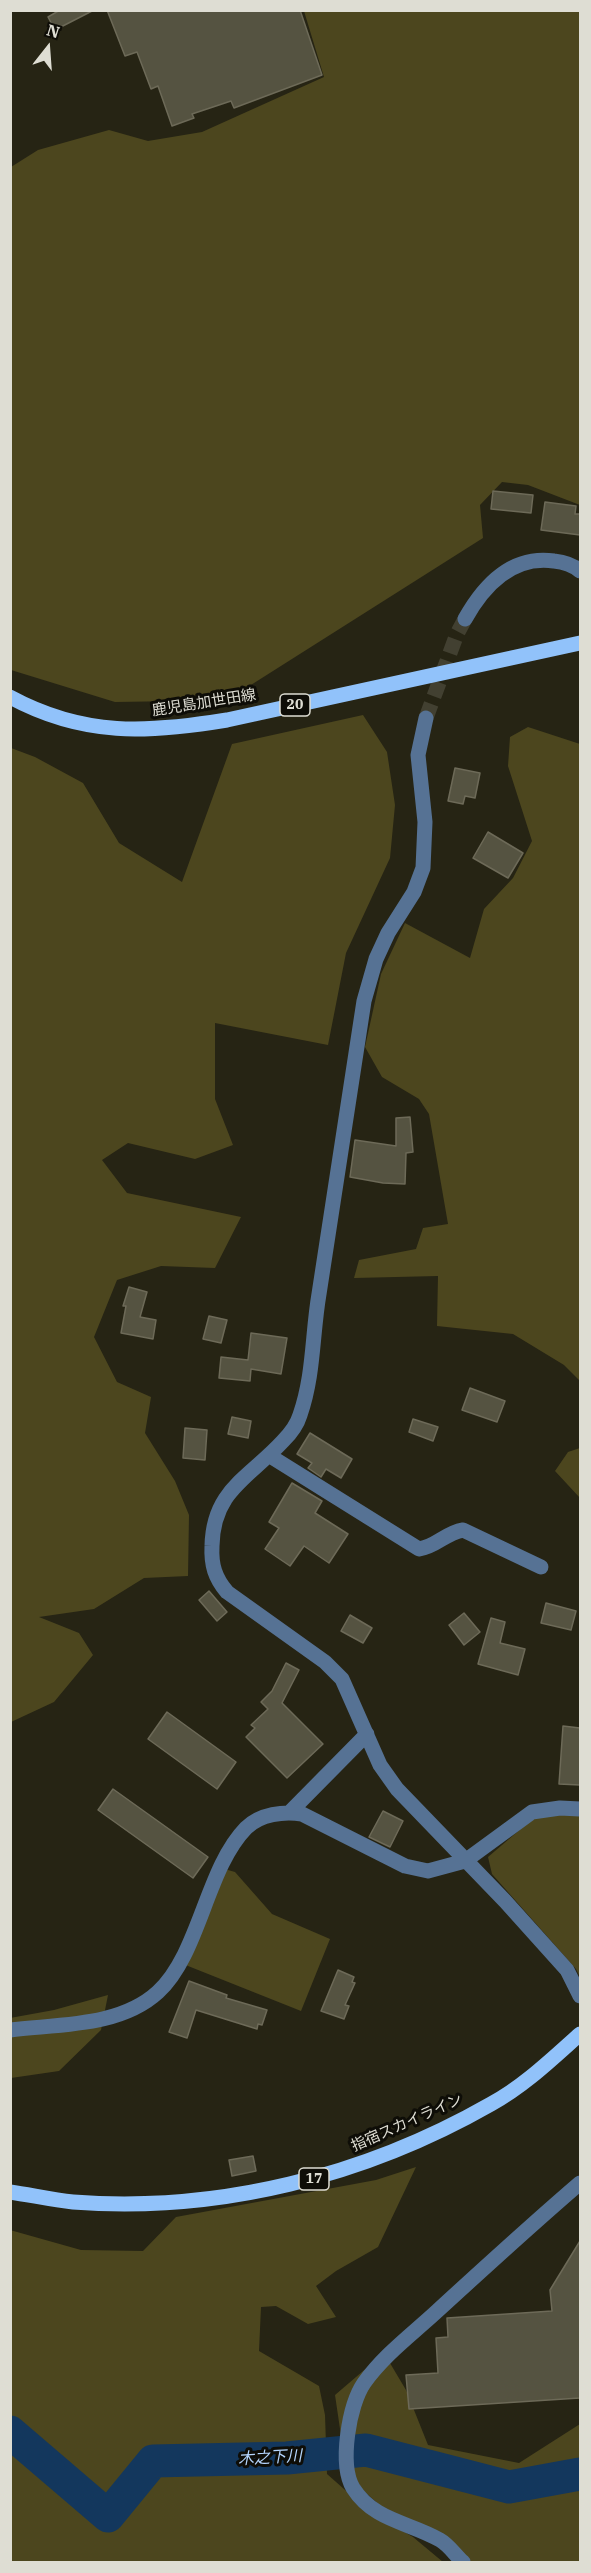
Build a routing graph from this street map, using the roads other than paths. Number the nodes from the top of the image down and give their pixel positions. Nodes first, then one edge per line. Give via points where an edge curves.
1 (580, 571) edge
2 (465, 619) tunnel mouth
3 (580, 644) edge
4 (10, 698) edge
5 (426, 718) tunnel mouth
6 (270, 1456) junction
7 (541, 1567) dead end
8 (367, 1734) junction
9 (580, 1809) edge
10 (290, 1812) junction
11 (465, 1861) junction
12 (580, 1996) edge
13 (10, 2030) edge
14 (580, 2034) edge
15 (580, 2183) edge
16 (10, 2192) edge
17 (463, 2562) edge

1 - 2 street via 575,566 544,560 521,563 488,585
3 - 4 main road, 鹿児島加世田線 / 20 via 184,727 113,730 72,722
5 - 6 street via 418,755 425,822 423,868 414,892 376,959 364,1001 316,1306 308,1392 298,1420
6 - 7 street via 419,1549 431,1547 450,1532 463,1530
6 - 8 street via 224,1499 216,1514 211,1558 216,1580 342,1679
8 - 10 street
8 - 11 street via 380,1765 397,1789
9 - 11 street via 532,1812
10 - 11 street via 302,1814 405,1866 428,1871
10 - 13 street via 265,1817 247,1827 220,1870 175,1969 159,1991 138,2007 116,2016
11 - 12 street via 567,1970
14 - 16 main road, 指宿スカイライン / 17 via 493,2104 366,2163 299,2183 216,2199 147,2203 73,2202
15 - 17 street via 383,2361 363,2384 352,2414 346,2464 351,2485 365,2505 442,2541

